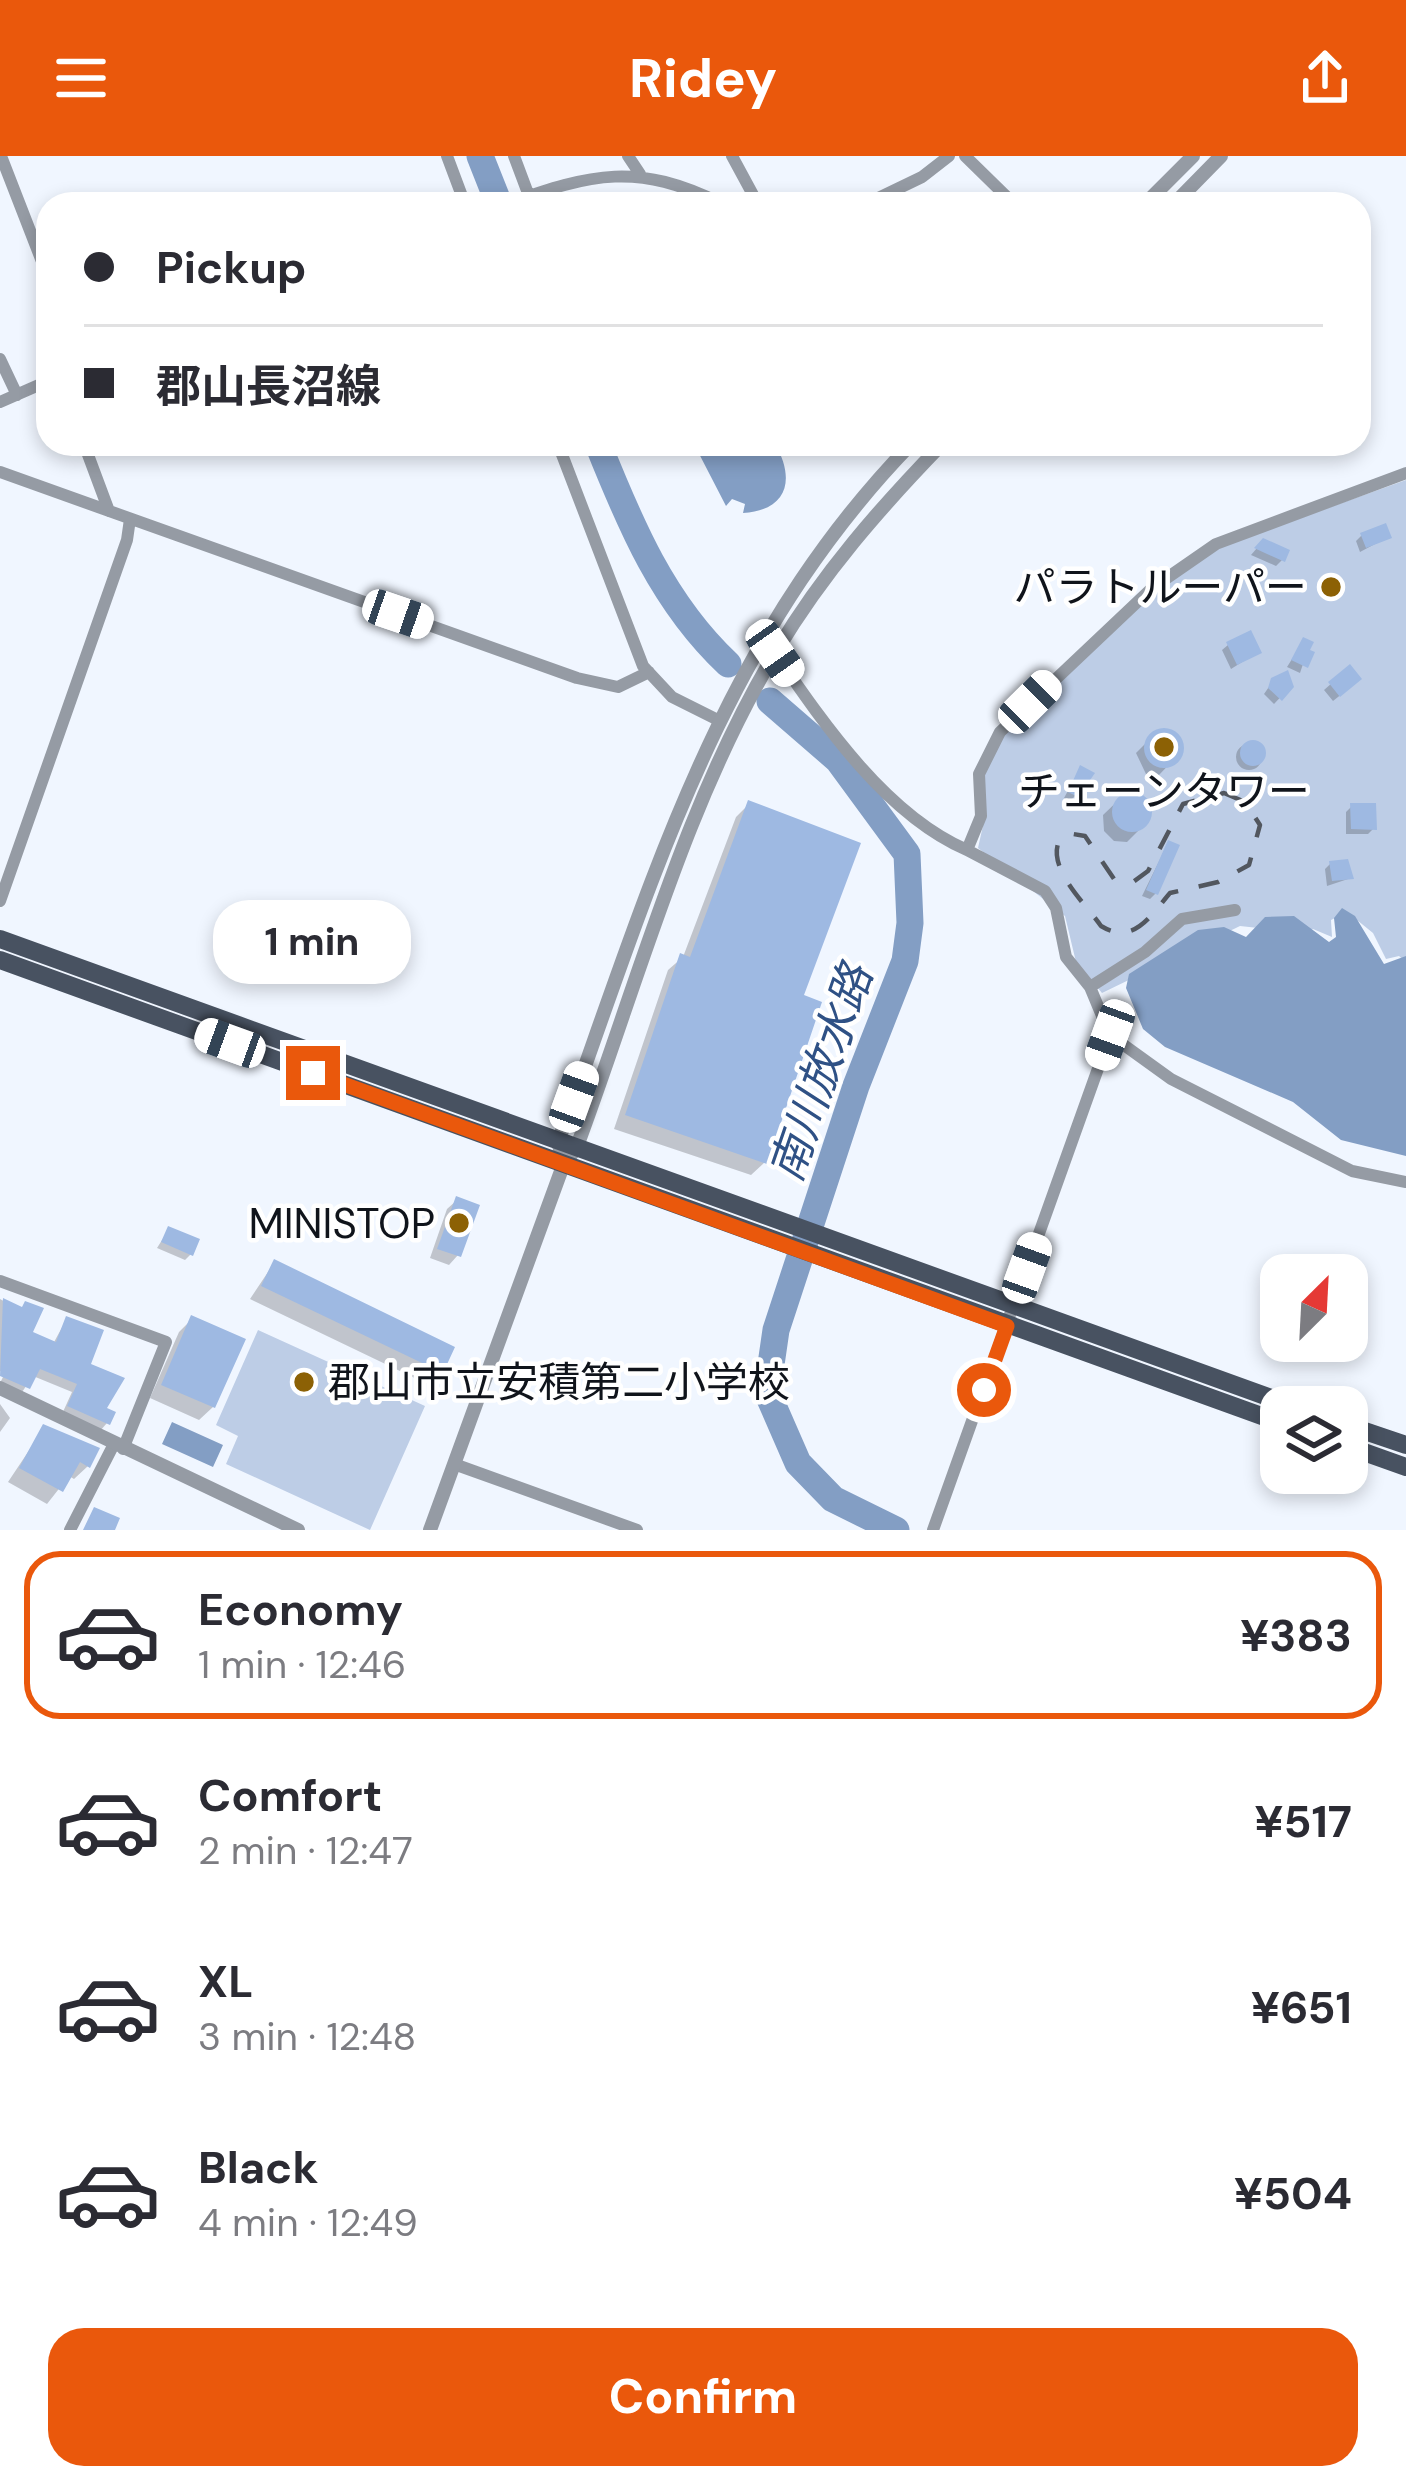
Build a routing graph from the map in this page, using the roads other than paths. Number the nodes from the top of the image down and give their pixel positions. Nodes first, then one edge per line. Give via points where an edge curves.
1 (1, 156) edge
2 (447, 156) edge
3 (514, 156) edge
4 (628, 156) edge
5 (732, 156) edge
6 (949, 156) edge
7 (965, 156) edge
8 (1193, 156) edge
9 (1221, 156) edge
10 (640, 174) junction
11 (460, 192) edge
12 (524, 192) edge
13 (550, 192) edge
14 (689, 192) edge
15 (752, 192) edge
16 (891, 192) edge
17 (1001, 192) edge
18 (1157, 192) edge
19 (1186, 192) edge
20 (36, 246) edge
21 (0, 358) edge
22 (36, 386) edge
23 (17, 395) junction
24 (0, 401) edge
25 (88, 456) edge
26 (563, 456) edge
27 (901, 456) edge
28 (930, 456) edge
29 (0, 472) edge
30 (1406, 473) edge
31 (109, 512) junction
32 (130, 519) junction
33 (775, 653) junction
34 (649, 672) junction
35 (718, 720) junction
36 (967, 850) junction
37 (0, 901) edge
38 (1235, 910) dead end
39 (0, 939) edge
40 (0, 960) edge
41 (1090, 987) junction
42 (1110, 1035) junction
43 (566, 1151) junction
44 (1406, 1182) edge
45 (826, 1248) junction
46 (0, 1281) edge
47 (1013, 1306) junction
48 (1007, 1326) junction
49 (0, 1388) edge
50 (1260, 1394) edge
51 (1260, 1416) edge
52 (1368, 1432) edge
53 (1406, 1445) edge
54 (118, 1447) junction
55 (1368, 1453) edge
56 (454, 1464) junction
57 (1406, 1467) edge
58 (936, 1523) edge
59 (70, 1530) edge
60 (298, 1530) edge
61 (430, 1530) edge
62 (637, 1530) edge

1 - 20 street
2 - 11 street
3 - 12 street
4 - 10 street
5 - 15 street
6 - 16 street
7 - 17 street
8 - 18 street
9 - 19 street
10 - 13 street
10 - 14 street
21 - 23 street
22 - 23 street
23 - 24 street
25 - 31 street
26 - 34 street
27 - 35 street via 797,584
28 - 33 street via 873,515
29 - 31 street
30 - 36 street via 1216,544 1151,589 989,747 979,774 981,816
31 - 32 street
32 - 34 street via 577,678 618,687
32 - 37 street
33 - 36 street via 826,723 929,834
33 - 43 street via 694,826
34 - 35 street via 672,697
35 - 43 street via 670,830
36 - 41 street via 1045,891 1066,957
38 - 41 street via 1182,919
39 - 43 main road
40 - 43 main road
41 - 42 street
42 - 44 street via 1171,1079 1352,1171
42 - 47 street
43 - 45 main road
43 - 56 street
45 - 47 main road
45 - 48 main road
46 - 54 street via 166,1342
47 - 48 street
47 - 50 main road
48 - 51 main road
48 - 58 street
49 - 54 street
52 - 53 main road
54 - 59 street
54 - 60 street
55 - 57 main road
56 - 61 street
56 - 62 street

